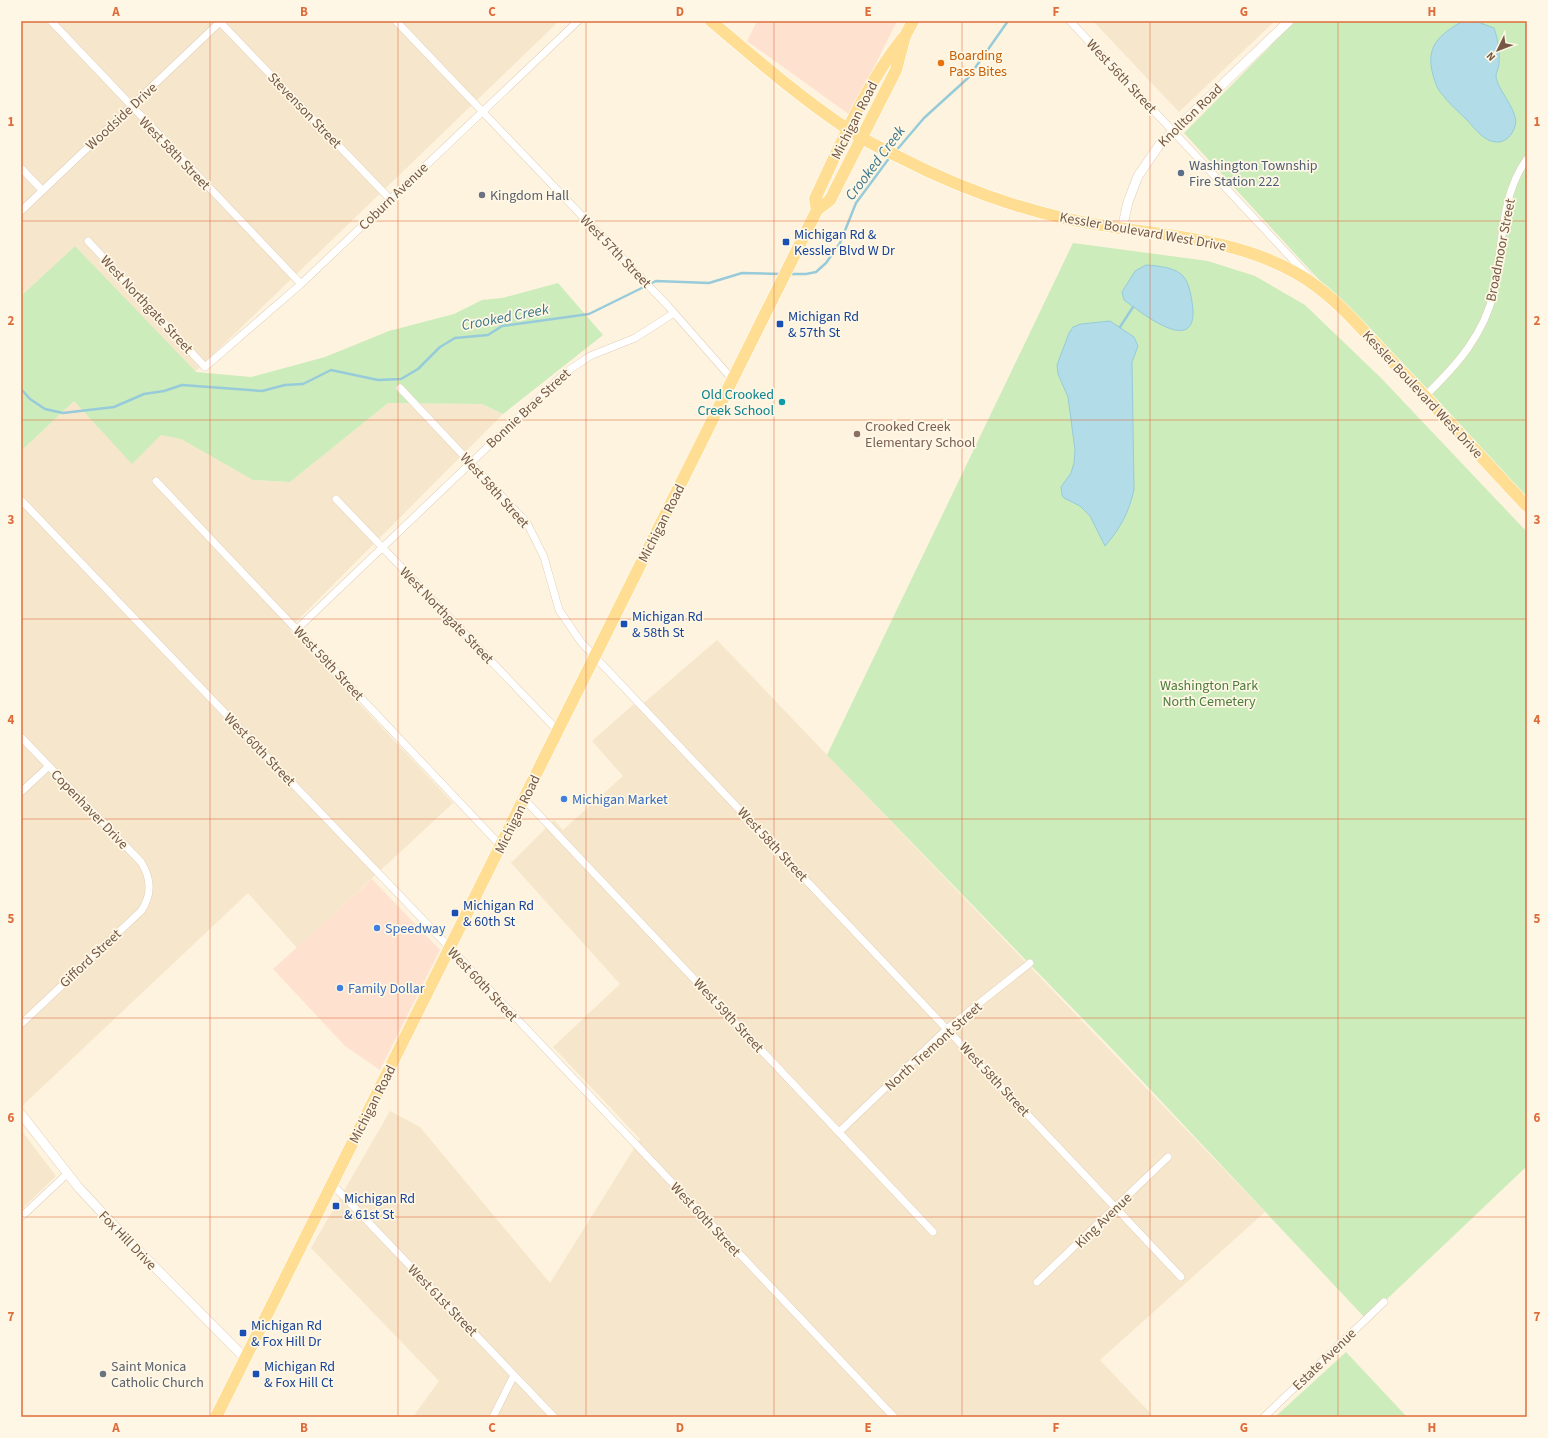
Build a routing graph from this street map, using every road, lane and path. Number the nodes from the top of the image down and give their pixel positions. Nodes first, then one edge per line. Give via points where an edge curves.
1 (51, 21) edge
2 (220, 21) edge
3 (396, 21) edge
4 (578, 21) edge
5 (711, 21) edge
6 (913, 21) edge
7 (1070, 21) edge
8 (1289, 21) edge
9 (905, 36) junction
10 (132, 107) junction
11 (483, 112) junction
12 (848, 130) junction
13 (1173, 130) junction
14 (861, 137) junction
15 (1527, 159) edge
16 (21, 168) edge
17 (42, 190) junction
18 (390, 199) junction
19 (817, 210) junction
20 (21, 211) edge
21 (1122, 229) junction
22 (88, 241) dead end
23 (301, 284) junction
24 (1321, 290) junction
25 (674, 314) junction
26 (205, 367) joint
27 (733, 380) junction
28 (400, 388) dead end
29 (1425, 396) junction
30 (471, 462) junction
31 (156, 481) dead end
32 (336, 499) dead end
33 (21, 500) edge
34 (1527, 506) edge
35 (382, 547) junction
36 (296, 629) junction
37 (595, 656) junction
38 (558, 731) junction
39 (21, 737) edge
40 (49, 766) junction
41 (21, 792) edge
42 (524, 799) junction
43 (501, 846) junction
44 (150, 887) joint
45 (450, 949) junction
46 (1030, 963) dead end
47 (21, 1024) edge
48 (948, 1028) junction
49 (21, 1114) edge
50 (839, 1132) junction
51 (1168, 1157) dead end
52 (68, 1173) junction
53 (332, 1184) junction
54 (1116, 1207) junction
55 (21, 1218) edge
56 (933, 1232) dead end
57 (1181, 1277) dead end
58 (1037, 1282) dead end
59 (1384, 1302) dead end
60 (245, 1358) junction
61 (514, 1375) junction
62 (216, 1417) edge
63 (494, 1417) edge
64 (554, 1417) edge
65 (894, 1417) edge
66 (1264, 1417) edge

1 - 10 street, West 58th Street
2 - 10 street, Woodside Drive
2 - 18 street, Stevenson Street
3 - 11 street, West 57th Street
4 - 11 street, Coburn Avenue
5 - 12 main road, Kessler Boulevard West Drive via 806,100
6 - 9 main road, Michigan Road
7 - 13 street, West 56th Street
8 - 13 street, Knollton Road
9 - 12 main road, Michigan Road via 885,60
9 - 14 main road, Michigan Road via 896,70
10 - 17 street, Woodside Drive
10 - 23 street, West 58th Street
11 - 18 street, Coburn Avenue
11 - 25 street, West 57th Street
12 - 14 main road, Kessler Boulevard West Drive
12 - 19 main road, Michigan Road via 815,199
13 - 21 street, Knollton Road via 1155,150 1138,176 1128,202
13 - 24 street, West 56th Street
14 - 19 main road, Michigan Road via 830,200
14 - 21 main road, Kessler Boulevard West Drive via 955,183 1034,210
15 - 29 street, Broadmoor Street via 1521,167 1509,198 1494,292 1480,333 1450,372
16 - 17 street
17 - 20 street, Woodside Drive
18 - 23 street, Coburn Avenue
19 - 27 main road, Michigan Road
21 - 24 main road, Kessler Boulevard West Drive via 1201,239 1234,247 1273,261
22 - 26 street, West Northgate Street
23 - 26 street, Coburn Avenue
24 - 29 main road, Kessler Boulevard West Drive
25 - 27 street, West 57th Street
25 - 30 street, Bonnie Brae Street via 635,338 576,364
27 - 37 main road, Michigan Road
28 - 30 street, West 58th Street
29 - 34 main road, Kessler Boulevard West Drive
30 - 35 street, Bonnie Brae Street
30 - 37 street, West 58th Street via 532,529 544,557 559,610 574,633
31 - 36 street, West 59th Street
32 - 35 street, West Northgate Street
33 - 45 street, West 60th Street
35 - 36 street, Bonnie Brae Street
35 - 38 street, West Northgate Street
36 - 43 street, West 59th Street
37 - 38 main road, Michigan Road
37 - 48 street, West 58th Street
38 - 42 main road, Michigan Road
39 - 40 street, Copenhaver Drive
40 - 41 street
40 - 44 street, Copenhaver Drive via 141,862 149,876
42 - 43 main road, Michigan Road
42 - 50 street, West 59th Street
43 - 45 main road, Michigan Road
44 - 47 street, Gifford Street via 141,911
45 - 53 main road, Michigan Road
45 - 65 street, West 60th Street
46 - 48 street, North Tremont Street
48 - 50 street, North Tremont Street
48 - 54 street, West 58th Street
49 - 52 street, Fox Hill Drive
50 - 56 street, West 59th Street
51 - 54 street, King Avenue
52 - 55 street
52 - 60 street, Fox Hill Drive via 122,1234
53 - 60 main road, Michigan Road
53 - 61 street, West 61st Street
54 - 57 street, West 58th Street
54 - 58 street, King Avenue
59 - 66 street, Estate Avenue
60 - 62 main road, Michigan Road
61 - 63 street
61 - 64 street, West 61st Street

